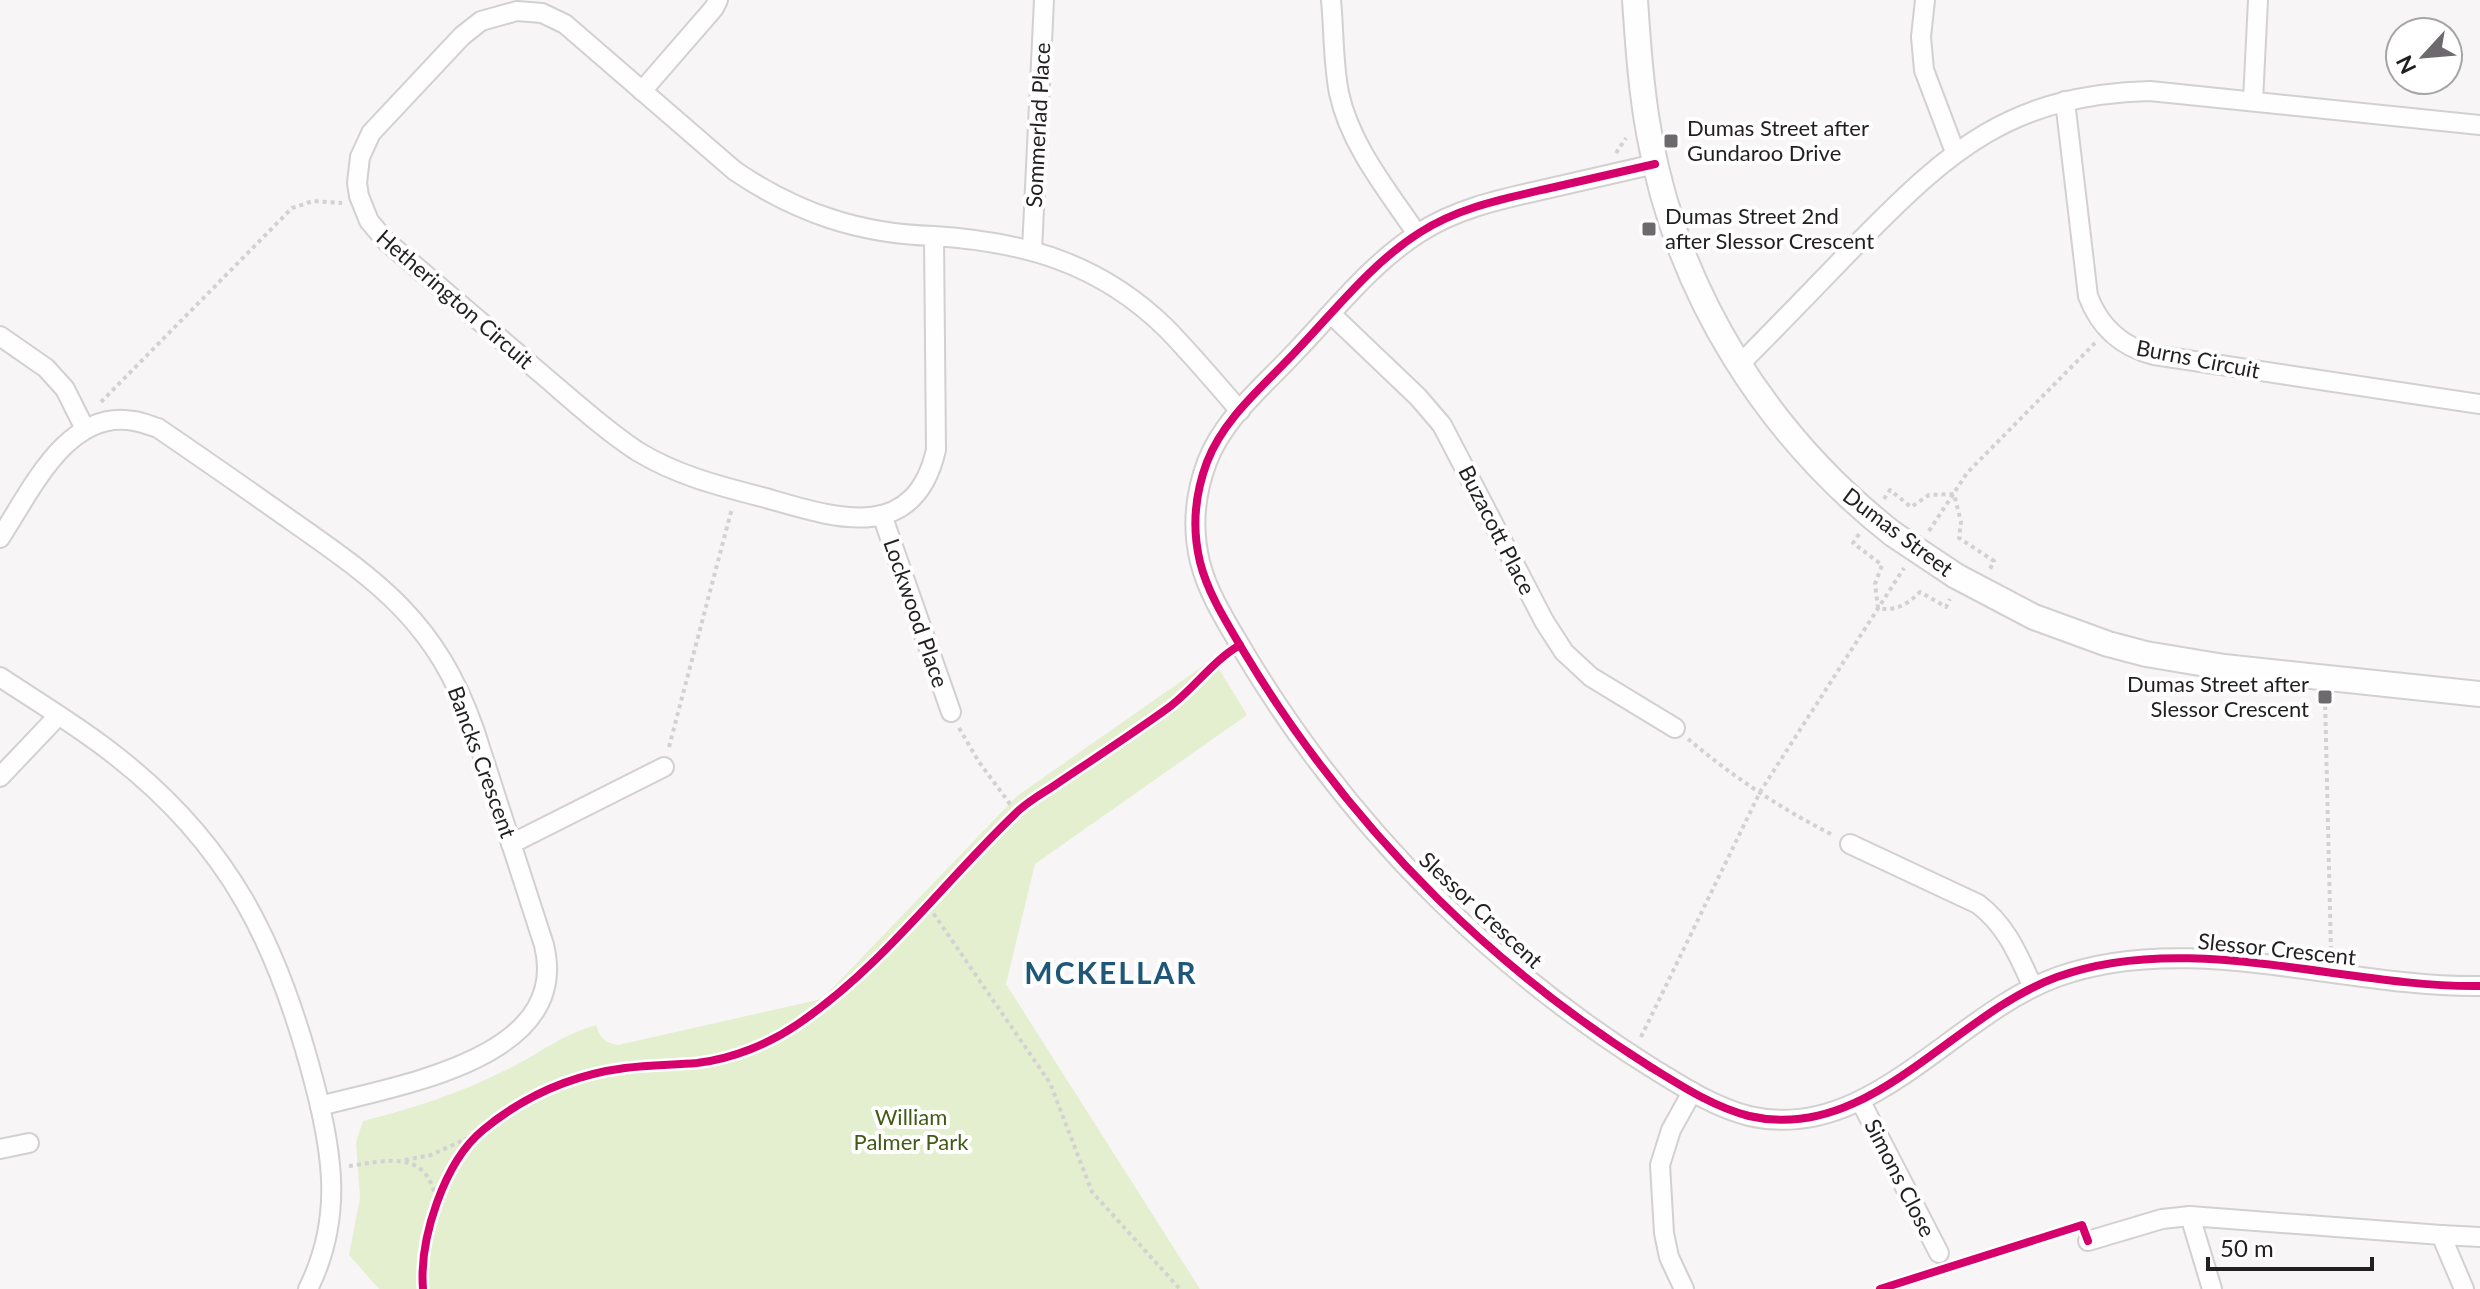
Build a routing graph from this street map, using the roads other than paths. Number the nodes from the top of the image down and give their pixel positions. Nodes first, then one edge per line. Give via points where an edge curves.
1 (718, 0) edge
2 (1044, 0) edge
3 (1331, 0) edge
4 (1635, 0) edge
5 (1925, 0) edge
6 (2258, 0) edge
7 (490, 8) edge
8 (642, 91) junction
9 (2065, 101) junction
10 (2253, 101) junction
11 (2480, 125) edge
12 (1955, 152) junction
13 (1655, 164) junction
14 (1417, 234) junction
15 (934, 236) junction
16 (1032, 250) junction
17 (1331, 314) junction
18 (0, 336) edge
19 (1739, 365) junction
20 (2480, 404) edge
21 (1240, 411) junction
22 (85, 429) junction
23 (882, 515) junction
24 (0, 538) edge
25 (0, 677) edge
26 (2480, 694) edge
27 (951, 712) road end
28 (58, 716) junction
29 (1675, 728) road end
30 (664, 767) road end
31 (0, 777) edge
32 (511, 844) junction
33 (1850, 844) road end
34 (2480, 986) edge
35 (2033, 987) junction
36 (1692, 1092) junction
37 (1861, 1102) junction
38 (320, 1106) junction
39 (29, 1143) dead end
40 (0, 1149) edge
41 (2190, 1216) junction
42 (2441, 1235) junction
43 (2480, 1237) edge
44 (2088, 1241) dead end
45 (1939, 1253) dead end
46 (308, 1289) edge
47 (1684, 1289) edge
48 (2212, 1289) edge
49 (2464, 1289) edge

1 - 8 street
2 - 16 street, Sommerlad Place
3 - 14 street via 1346,118
4 - 13 street, Dumas Street
5 - 12 street via 1924,70
6 - 10 street
7 - 8 street via 542,13 565,24
7 - 23 street, Hetherington Circuit via 371,133 358,170 360,201 369,221 597,421 658,462 703,482 834,517
8 - 15 street via 735,171 781,199 855,227
9 - 10 street via 2150,91
9 - 12 street via 2019,116
9 - 20 street, Burns Circuit via 2088,296 2118,340 2154,355
10 - 11 street
12 - 19 street via 1910,190
13 - 14 street, Slessor Crescent via 1474,207
13 - 19 street, Dumas Street via 1689,268
14 - 17 street, Slessor Crescent
15 - 16 street via 984,239
15 - 23 street via 936,450 922,485
16 - 21 street via 1081,269 1145,310
17 - 21 street, Slessor Crescent
17 - 29 street, Buzacott Place via 1442,425 1564,652 1591,677
18 - 22 street via 46,368 65,389
19 - 26 street, Dumas Street, bridge via 1811,459 1893,534 1962,580 2034,617 2146,654
21 - 36 street, Slessor Crescent via 1207,461 1197,501 1196,541 1214,599 1281,711 1367,824 1465,926 1574,1015
22 - 24 street, Bancks Crescent via 54,456
22 - 32 street, Bancks Crescent via 122,420 158,428 391,595 426,635 454,680
23 - 27 street, Lockwood Place
25 - 28 street
28 - 31 street
28 - 38 street via 113,753 166,799 232,880 280,971
30 - 32 street
32 - 38 street, Bancks Crescent via 547,958 543,998 529,1022 508,1040 457,1066
33 - 35 street via 1987,911 2011,940
34 - 35 street, Slessor Crescent via 2145,958 2088,968
35 - 37 street, Slessor Crescent
36 - 37 street, Slessor Crescent via 1744,1115 1784,1121 1823,1116
36 - 47 street via 1660,1165 1664,1233
37 - 45 street, Simons Close
38 - 46 street via 332,1166 330,1213
39 - 40 street
41 - 42 street
41 - 44 street
41 - 48 street
42 - 43 street
42 - 49 street

